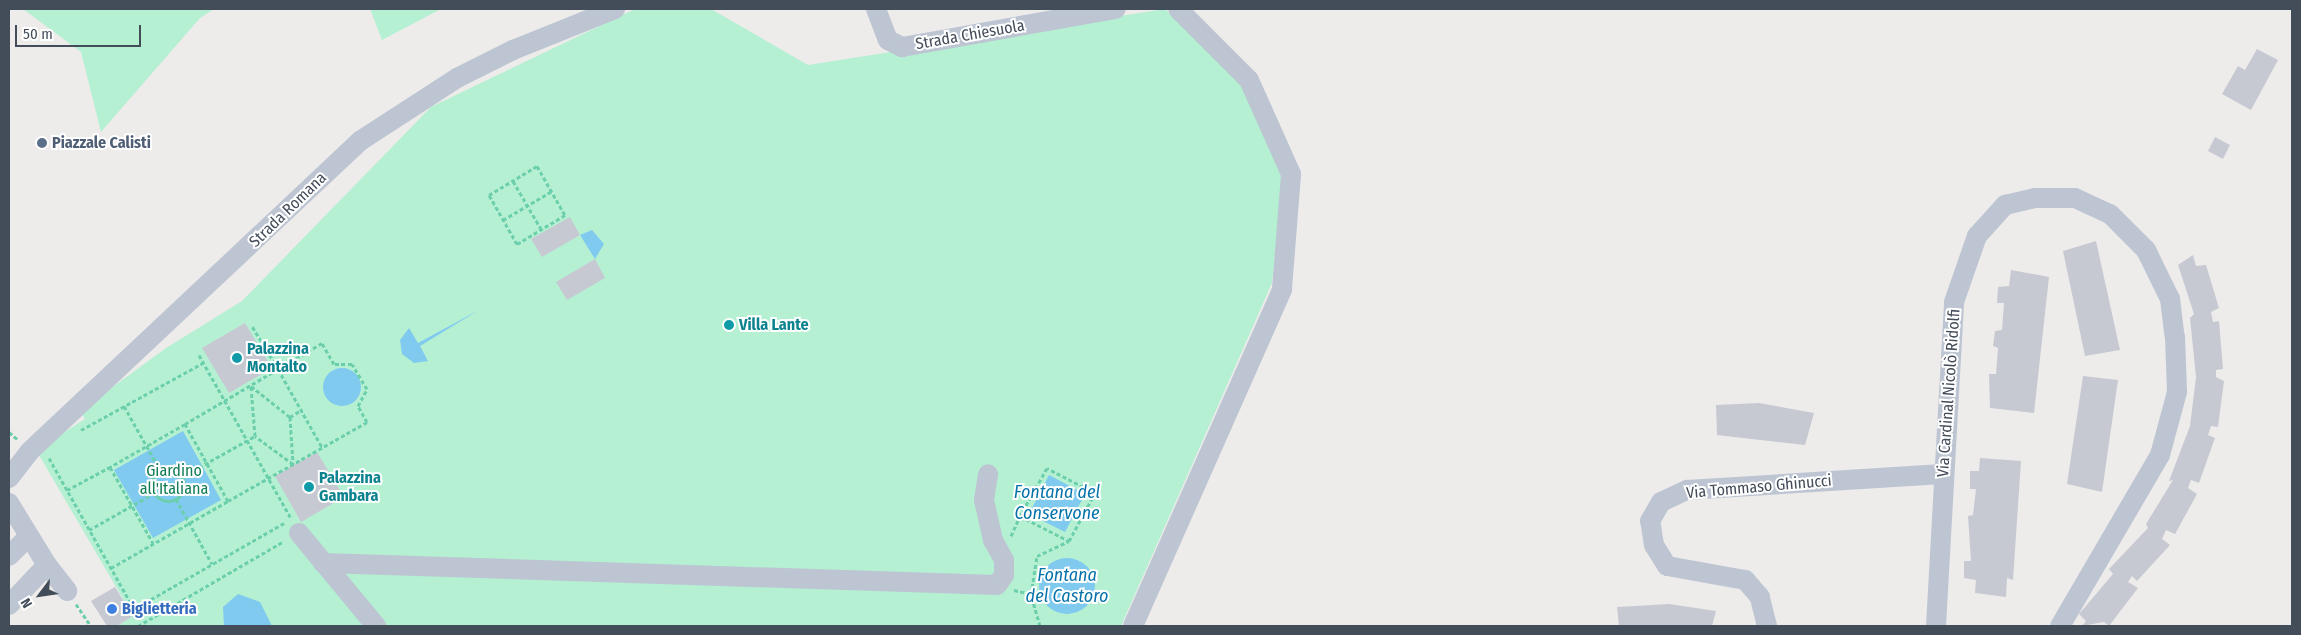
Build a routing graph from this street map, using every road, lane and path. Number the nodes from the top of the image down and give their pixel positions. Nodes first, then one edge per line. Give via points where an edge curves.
1 (615, 9) edge
2 (876, 9) edge
3 (1116, 9) edge
4 (1178, 9) edge
5 (513, 181) junction
6 (552, 191) junction
7 (527, 206) junction
8 (504, 220) junction
9 (541, 230) junction
10 (252, 326) dead end
11 (199, 355) dead end
12 (203, 362) junction
13 (278, 369) junction
14 (250, 386) junction
15 (226, 402) junction
16 (124, 406) junction
17 (301, 410) junction
18 (290, 417) junction
19 (185, 424) junction
20 (76, 432) dead end
21 (255, 436) junction
22 (247, 440) junction
23 (146, 446) junction
24 (322, 447) junction
25 (44, 450) dead end
26 (207, 463) junction
27 (293, 464) junction
28 (110, 467) junction
29 (160, 470) junction
30 (988, 474) dead end
31 (1943, 474) junction
32 (182, 477) junction
33 (9, 478) edge
34 (268, 479) junction
35 (67, 490) junction
36 (154, 493) junction
37 (176, 499) junction
38 (228, 501) junction
39 (9, 503) edge
40 (131, 506) junction
41 (189, 523) junction
42 (295, 526) junction
43 (89, 530) junction
44 (29, 536) junction
45 (1069, 541) junction
46 (153, 543) junction
47 (9, 556) edge
48 (323, 563) junction
49 (212, 564) junction
50 (111, 568) junction
51 (42, 570) junction
52 (67, 591) joint
53 (9, 605) edge
54 (91, 626) edge
55 (138, 626) edge
56 (376, 626) edge
57 (1040, 626) edge
58 (1133, 626) edge
59 (1768, 626) edge
60 (1936, 626) edge
61 (2060, 626) edge

1 - 33 street, Strada Romana via 513,50 457,78 360,141 30,451
2 - 3 street, Strada Chiesuola via 888,40 902,47
4 - 58 street via 1249,80 1292,174 1282,290
5 - 6 path via 537,166
5 - 7 path
5 - 8 path via 489,195
6 - 7 path
6 - 9 path via 565,215
7 - 8 path
7 - 9 path
8 - 9 path via 517,244
10 - 13 path
11 - 12 path
12 - 15 path
12 - 16 path
13 - 14 path
13 - 17 path
13 - 24 path via 322,343 334,364 352,364 365,380 367,394 358,406 367,422
14 - 15 path
14 - 18 path
14 - 21 path
15 - 19 path
15 - 22 path
16 - 20 path
16 - 23 path
17 - 18 path
17 - 24 path
18 - 27 path
19 - 23 path
19 - 26 path
21 - 22 path
21 - 27 path
22 - 26 path
22 - 34 path
23 - 28 path
23 - 29 path
24 - 27 path
25 - 35 path
26 - 32 path
26 - 38 path
27 - 34 path
28 - 35 path
28 - 40 path
29 - 32 path via 172,469
29 - 36 path via 152,480
30 - 48 street via 984,500 993,540 1004,560 1004,575 997,585
31 - 59 street, Via Tommaso Ghinucci via 1687,490 1661,502 1650,521 1654,545 1667,566 1745,580 1760,597
31 - 60 street, Via Cardinal Nicolò Ridolfi
31 - 61 street, Via Cardinal Nicolò Ridolfi via 1954,302 1977,236 2004,205 2035,198 2075,198 2110,214 2146,250 2170,299 2177,392 2160,455
32 - 37 path via 183,489
34 - 38 path
34 - 42 path
35 - 43 path
36 - 37 path via 164,500
36 - 40 path
37 - 41 path
38 - 41 path
39 - 44 street
40 - 43 path
40 - 46 path
41 - 46 path
41 - 49 path
42 - 48 street
42 - 49 path
42 - 55 path
43 - 50 path
44 - 47 street
44 - 51 street
45 - 45 path via 1020,516 1047,468 1095,493
45 - 57 path via 1037,556 1030,594
46 - 50 path
48 - 56 street
49 - 50 path via 134,608
51 - 52 street
51 - 53 street
52 - 54 path

